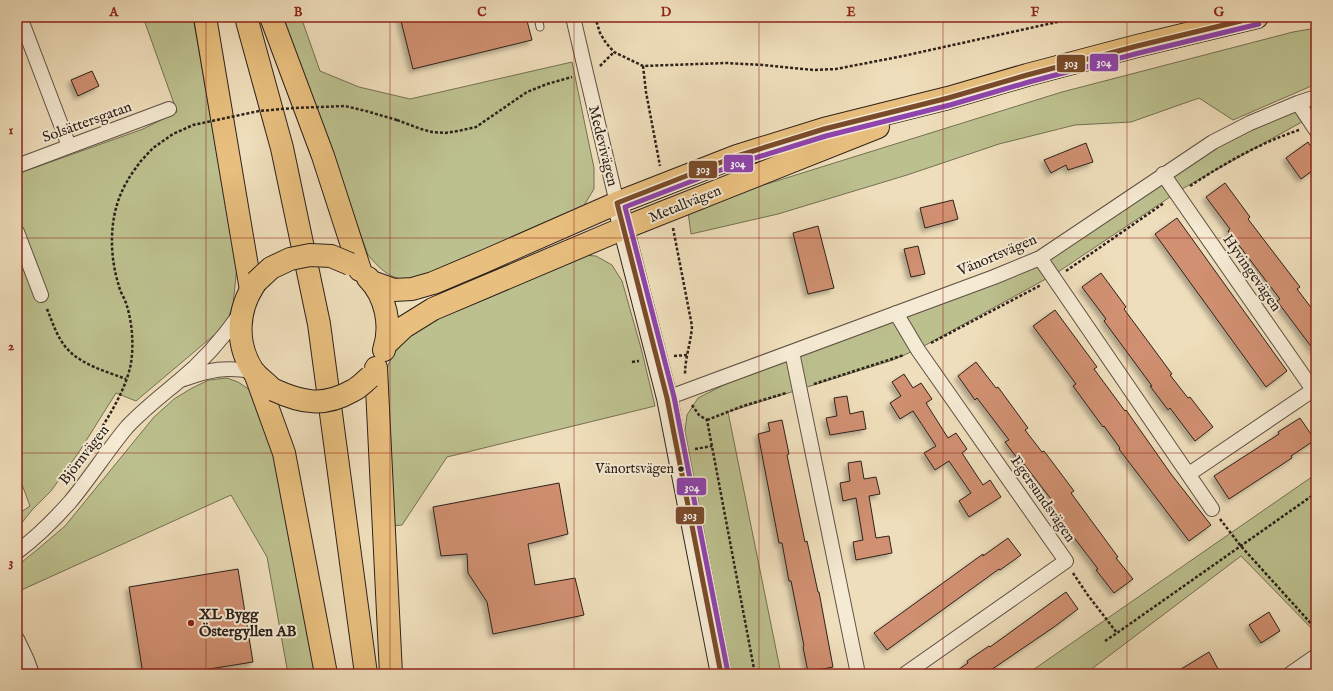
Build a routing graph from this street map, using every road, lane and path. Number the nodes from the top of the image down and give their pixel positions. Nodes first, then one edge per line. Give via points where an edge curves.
1 (20, 17) edge
2 (205, 17) edge
3 (236, 17) edge
4 (246, 17) edge
5 (271, 17) edge
6 (538, 17) edge
7 (574, 17) edge
8 (595, 17) edge
9 (1080, 17) edge
10 (1257, 17) edge
11 (540, 27) dead end
12 (614, 52) junction
13 (643, 66) junction
14 (586, 73) junction
15 (1316, 97) edge
16 (948, 98) junction
17 (1298, 103) junction
18 (169, 109) dead end
19 (1316, 130) edge
20 (69, 146) junction
21 (17, 166) edge
22 (660, 168) dead end
23 (1163, 174) junction
24 (617, 203) junction
25 (672, 226) dead end
26 (624, 228) junction
27 (17, 232) edge
28 (1040, 258) junction
29 (361, 272) junction
30 (254, 286) junction
31 (41, 296) joint
32 (242, 312) junction
33 (896, 313) junction
34 (386, 344) junction
35 (792, 352) junction
36 (254, 372) junction
37 (373, 373) junction
38 (126, 379) junction
39 (180, 380) junction
40 (688, 390) junction
41 (1315, 392) edge
42 (667, 398) junction
43 (712, 446) junction
44 (692, 450) dead end
45 (80, 460) dead end
46 (1189, 474) junction
47 (1316, 493) edge
48 (1212, 508) joint
49 (1240, 546) junction
50 (17, 552) edge
51 (1066, 561) junction
52 (1316, 629) edge
53 (1117, 633) junction
54 (17, 639) edge
55 (1105, 641) dead end
56 (1316, 656) edge
57 (22, 662) edge
58 (32, 674) edge
59 (326, 674) edge
60 (351, 674) edge
61 (366, 674) edge
62 (391, 674) edge
63 (721, 674) edge
64 (755, 674) edge
65 (858, 674) edge
66 (905, 674) edge
67 (1290, 674) edge

1 - 20 street
2 - 30 main road via 228,159
3 - 60 main road via 307,327 336,527
4 - 61 main road via 282,148 319,324
5 - 29 main road
6 - 11 lane
7 - 14 street, Medevivägen
8 - 12 path via 600,33
9 - 13 path via 836,69 814,70 726,63
10 - 16 main road, Metallvägen via 1122,50
12 - 13 path
12 - 14 path via 600,66
13 - 22 path
14 - 24 street, Medevivägen
14 - 38 path, bridge via 527,92 476,126 445,133 420,129 345,106 259,111 193,125 173,134 153,148 127,180 113,227 111,247 132,332 131,364
15 - 17 street, Vänortsvägen
16 - 24 main road, Metallvägen via 824,129 737,156
16 - 26 main road, Metallvägen
17 - 19 street
17 - 23 street, Vänortsvägen via 1213,142
18 - 20 street, Solsättersgatan
20 - 21 street, Solsättersgatan
23 - 28 street, Vänortsvägen
23 - 41 street, Hyvingevägen
24 - 26 street, Medevivägen
24 - 29 main road, Metallvägen via 433,283 412,289 394,290
25 - 40 path via 692,326 685,362
26 - 34 main road, Metallvägen via 432,309 404,327
26 - 42 street, Medevivägen
27 - 31 street
28 - 33 street, Vänortsvägen
28 - 46 street
29 - 30 main road, Metallvägen, bridge via 331,256 310,254 290,258 271,268
29 - 34 main road via 380,296 386,311
30 - 32 main road
31 - 38 path via 64,346 71,353 91,366
32 - 36 main road via 241,342
32 - 39 street, Björnvägen via 225,335
33 - 35 street, Vänortsvägen
33 - 51 street, Egersundsvägen via 918,350
34 - 37 main road
35 - 40 street, Vänortsvägen
35 - 65 street
36 - 37 main road, bridge via 274,390 293,399 314,402 334,399 354,391
36 - 39 street, Björnvägen via 219,368
36 - 59 main road via 284,453
37 - 62 main road
38 - 45 path via 119,397
39 - 50 street, Björnvägen via 151,403 128,427 56,518
40 - 42 street, Vänortsvägen
40 - 43 path via 691,403 699,415 707,420
41 - 46 street, Hyvingevägen
42 - 63 street, Medevivägen
43 - 44 path
43 - 64 path
46 - 48 street
47 - 49 path
48 - 49 path
49 - 52 path
49 - 53 path
51 - 53 path
51 - 66 street, Egersundsvägen
53 - 55 path
54 - 57 street
56 - 67 street
57 - 58 street

